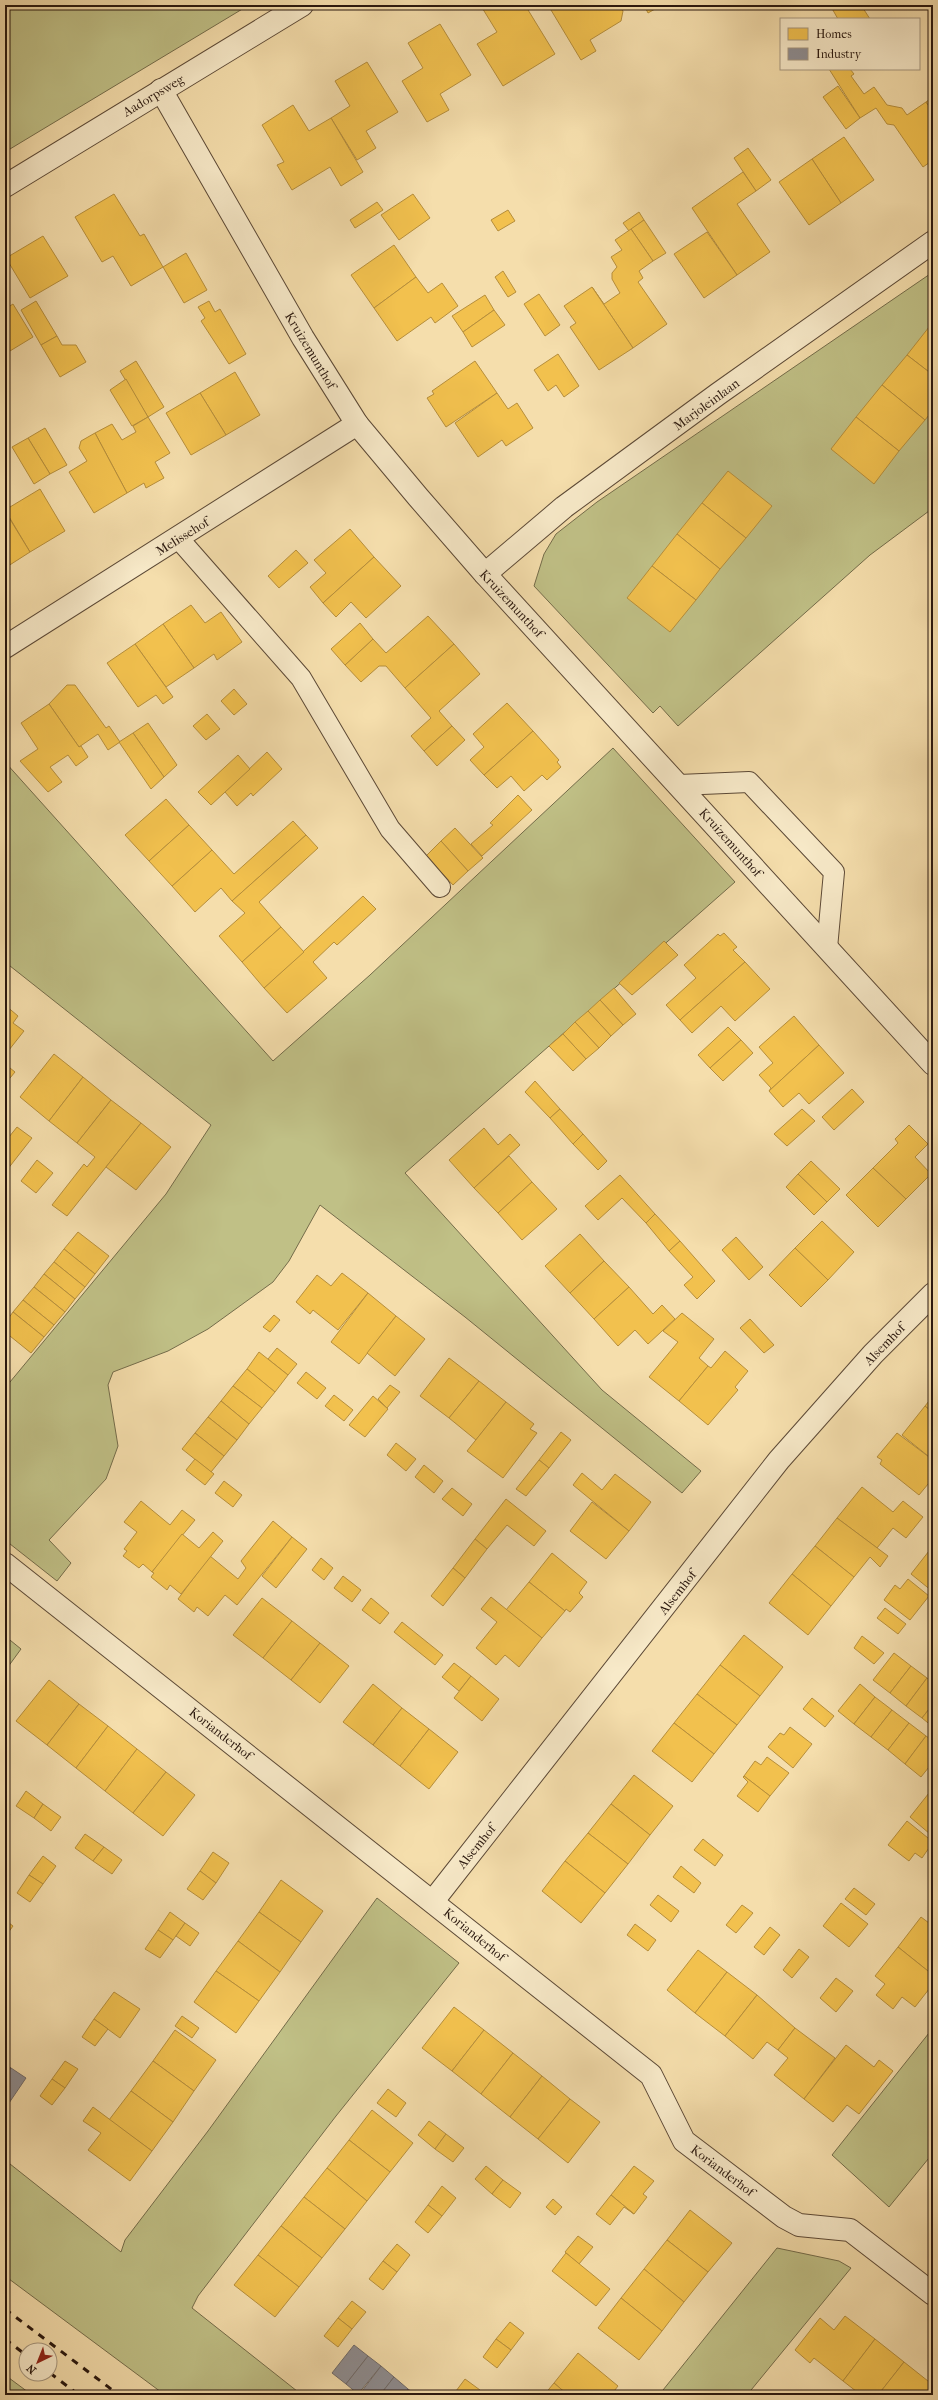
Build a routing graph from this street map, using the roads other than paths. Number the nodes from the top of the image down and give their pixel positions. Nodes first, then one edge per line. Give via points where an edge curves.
1 (302, 5) edge
2 (161, 90) junction
3 (5, 186) edge
4 (933, 242) edge
5 (357, 424) junction
6 (178, 538) junction
7 (485, 574) junction
8 (5, 647) edge
9 (679, 785) junction
10 (440, 887) dead end
11 (827, 948) junction
12 (933, 1064) edge
13 (933, 1294) edge
14 (5, 1564) edge
15 (433, 1901) junction
16 (933, 2294) edge

1 - 2 street, Aadorpsweg
2 - 3 street, Aadorpsweg
2 - 5 street, Kruizemunthof via 303,338
4 - 7 street, Marjoleinlaan via 564,507
5 - 6 street, Melissehof
5 - 7 street, Kruizemunthof
6 - 8 street, Melissehof
6 - 10 lane via 301,678 390,829
7 - 9 street, Kruizemunthof
9 - 11 street, Kruizemunthof
9 - 11 lane via 749,782 834,872
11 - 12 street, Kruizemunthof
13 - 15 street, Alsemhof via 873,1354 779,1460
14 - 15 street, Korianderhof
15 - 16 street, Korianderhof via 651,2075 684,2141 784,2217 799,2225 850,2230

